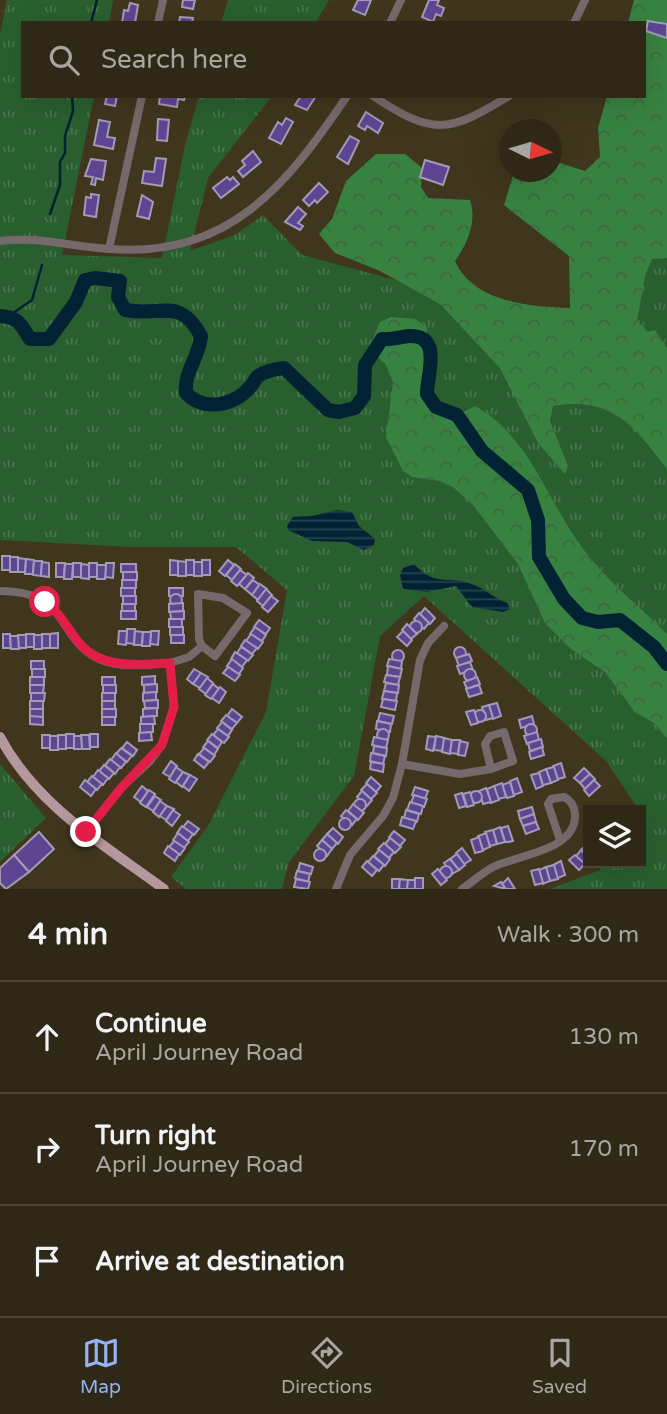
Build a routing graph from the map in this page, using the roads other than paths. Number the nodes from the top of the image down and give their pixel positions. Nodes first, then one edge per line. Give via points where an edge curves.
1 (163, 0) edge
2 (401, 0) edge
3 (584, 0) edge
4 (158, 21) edge
5 (391, 21) edge
6 (575, 21) edge
7 (142, 98) edge
8 (346, 98) edge
9 (376, 98) edge
10 (505, 98) edge
11 (0, 241) edge
12 (109, 249) junction
13 (0, 591) edge
14 (444, 626) dead end
15 (202, 646) junction
16 (170, 663) junction
17 (0, 737) edge
18 (402, 764) junction
19 (491, 769) junction
20 (86, 832) junction
21 (559, 841) junction
22 (164, 889) edge
23 (336, 889) edge
24 (462, 889) edge

1 - 4 street
2 - 5 street
3 - 6 street
7 - 12 street
8 - 12 street via 288,176 251,212 189,242
9 - 10 street via 405,117 439,126 464,121
11 - 12 street via 60,241
13 - 16 street via 22,592 45,602 80,644 101,660
14 - 18 street via 420,660
15 - 15 street via 198,594 223,598 247,613 215,656
15 - 16 street via 189,657
16 - 20 street via 174,707 162,745
17 - 20 main road via 41,793
18 - 19 street via 460,774
18 - 23 street via 388,807 350,855
19 - 19 street via 485,744 503,732 513,761
20 - 22 main road
21 - 21 street via 548,804 564,797 573,805 575,819
21 - 24 street via 493,867

